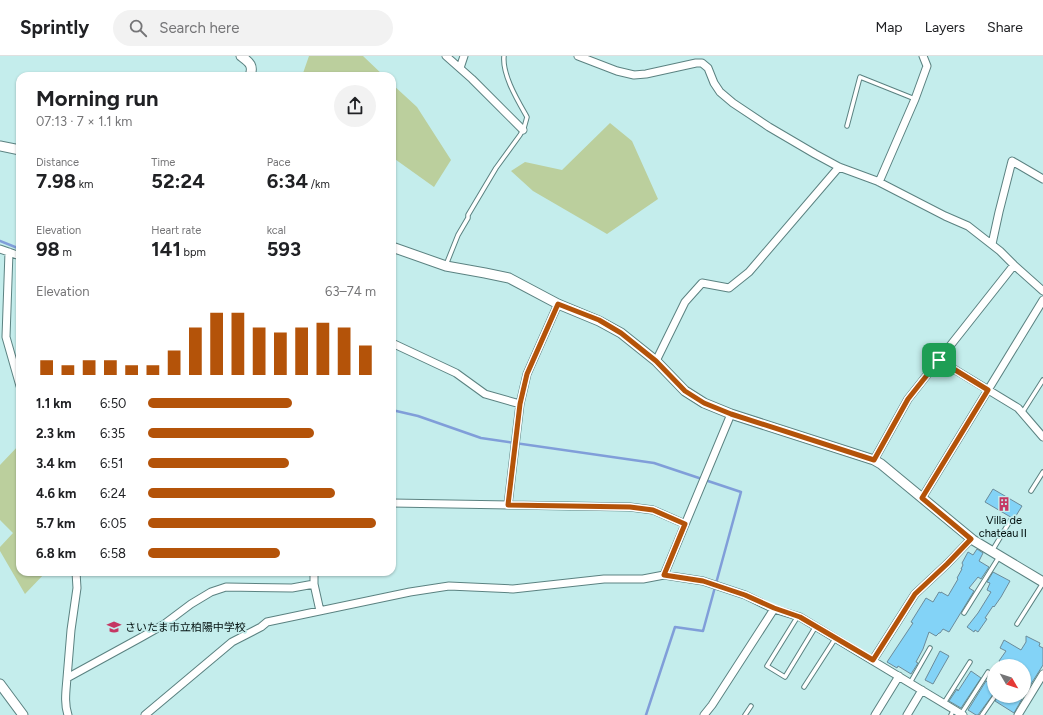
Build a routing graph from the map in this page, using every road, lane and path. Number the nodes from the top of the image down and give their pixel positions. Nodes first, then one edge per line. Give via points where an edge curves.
1 (241, 56) edge
2 (446, 56) edge
3 (464, 56) edge
4 (504, 56) edge
5 (578, 56) edge
6 (923, 56) edge
7 (460, 68) junction
8 (251, 72) edge
9 (915, 99) junction
10 (847, 126) dead end
11 (523, 130) junction
12 (0, 146) edge
13 (16, 149) edge
14 (839, 167) junction
15 (1043, 179) edge
16 (879, 182) junction
17 (992, 244) junction
18 (0, 249) edge
19 (396, 249) edge
20 (9, 252) junction
21 (16, 255) edge
22 (1014, 265) junction
23 (446, 266) junction
24 (1043, 291) edge
25 (1043, 300) edge
26 (558, 304) junction
27 (396, 345) edge
28 (939, 360) junction
29 (656, 361) junction
30 (16, 372) edge
31 (1043, 380) edge
32 (988, 390) junction
33 (520, 404) junction
34 (1022, 413) junction
35 (731, 414) junction
36 (1043, 437) edge
37 (874, 460) junction
38 (1043, 472) edge
39 (1031, 491) dead end
40 (922, 498) junction
41 (396, 503) edge
42 (508, 505) junction
43 (1010, 521) dead end
44 (685, 524) junction
45 (971, 539) junction
46 (996, 554) junction
47 (664, 575) junction
48 (76, 576) edge
49 (314, 576) edge
50 (1043, 582) edge
51 (314, 584) junction
52 (774, 608) junction
53 (320, 611) junction
54 (964, 613) dead end
55 (798, 616) junction
56 (1017, 624) dead end
57 (816, 626) junction
58 (836, 638) junction
59 (930, 648) dead end
60 (873, 660) junction
61 (970, 662) dead end
62 (987, 674) edge
63 (1043, 674) edge
64 (899, 676) junction
65 (67, 678) junction
66 (910, 683) junction
67 (0, 684) edge
68 (804, 687) dead end
69 (922, 690) junction
70 (944, 703) junction
71 (990, 703) edge
72 (751, 706) dead end
73 (952, 712) edge
74 (962, 714) edge
75 (23, 715) edge
76 (68, 715) edge
77 (145, 715) edge
78 (704, 715) edge
79 (745, 715) edge
80 (875, 715) edge
81 (907, 715) edge
82 (982, 715) edge
83 (1018, 715) edge

1 - 8 street via 252,66
2 - 7 street
3 - 7 street
4 - 11 lane via 503,62 510,85 527,117
5 - 14 street via 634,75 702,63 708,68 720,92 733,102 769,127
6 - 9 street via 927,66
7 - 11 street
9 - 10 lane via 860,77
9 - 16 street
11 - 23 lane via 496,168 468,215
12 - 13 street
14 - 16 street
14 - 29 street via 749,272 728,288 702,283 685,302
15 - 17 street via 1012,161
16 - 17 street via 968,226
17 - 22 street
18 - 20 street
19 - 23 street
20 - 21 street
20 - 30 street via 6,338
22 - 24 street
22 - 28 street
23 - 26 street via 509,278
25 - 32 street
26 - 29 street via 599,320 621,333
26 - 33 street via 527,374
27 - 33 street via 456,373 485,394
28 - 32 street
28 - 37 street via 908,399
29 - 35 street via 685,391 704,403
31 - 34 lane
32 - 34 street
32 - 40 street
33 - 42 street
34 - 36 street
35 - 37 street
35 - 44 street
37 - 40 street
38 - 39 lane
40 - 45 street
41 - 42 street
42 - 44 street via 630,507 653,510
43 - 46 lane
44 - 47 street
45 - 46 street
45 - 60 street via 915,594
46 - 50 street
46 - 54 lane
47 - 52 street via 703,581
47 - 53 street via 643,579 604,578 512,589 449,586
48 - 65 street
49 - 51 street
50 - 56 lane
51 - 53 street
51 - 65 street via 292,588 226,587 211,592 163,625
52 - 55 street
52 - 78 street
53 - 77 street via 267,622 232,642
55 - 57 street
55 - 57 lane via 767,666 785,677
57 - 58 street
58 - 60 street
58 - 68 lane
59 - 66 lane
60 - 64 street
61 - 70 lane
62 - 74 lane
63 - 83 street
64 - 66 street
64 - 80 street
65 - 76 street
66 - 69 street
67 - 75 street
69 - 70 street
69 - 81 street
70 - 73 street
71 - 82 lane
72 - 79 lane
73 - 74 street

